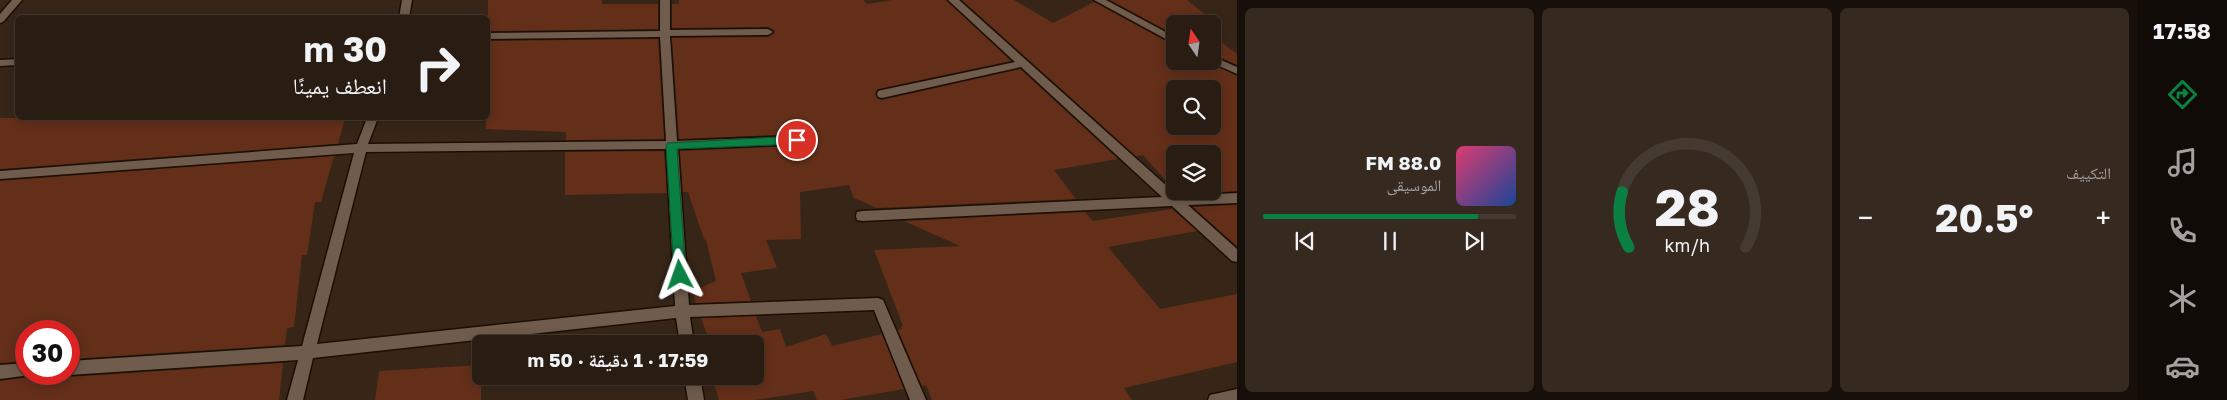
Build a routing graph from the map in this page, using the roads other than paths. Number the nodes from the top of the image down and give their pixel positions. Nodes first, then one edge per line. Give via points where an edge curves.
1 (17, 0) edge
2 (407, 0) edge
3 (665, 0) edge
4 (953, 0) edge
5 (1099, 0) edge
6 (404, 15) edge
7 (0, 20) edge
8 (768, 32) dead end
9 (665, 34) junction
10 (490, 36) edge
11 (1166, 36) edge
12 (15, 62) edge
13 (1025, 63) junction
14 (1221, 63) edge
15 (0, 64) edge
16 (1237, 71) edge
17 (882, 94) dead end
18 (371, 120) edge
19 (797, 140) dead end
20 (672, 146) junction
21 (361, 148) junction
22 (0, 174) edge
23 (1166, 193) edge
24 (1237, 198) edge
25 (1221, 199) edge
26 (1174, 200) joint
27 (862, 216) dead end
28 (1237, 257) edge
29 (682, 312) junction
30 (686, 335) edge
31 (309, 352) junction
32 (80, 367) edge
33 (15, 371) edge
34 (0, 372) edge
35 (694, 385) edge
36 (1237, 396) edge
37 (295, 400) edge
38 (696, 400) edge
39 (918, 400) edge
40 (1216, 400) edge

1 - 7 street
2 - 6 street
3 - 9 street
4 - 13 street
5 - 11 street
8 - 9 street
9 - 10 street
9 - 20 street
12 - 15 street
13 - 17 street
13 - 23 street
14 - 16 street
18 - 21 street
19 - 20 street
20 - 21 street
20 - 29 street
21 - 22 street
21 - 31 street
24 - 25 street
26 - 27 street
26 - 28 street
29 - 30 street
29 - 31 street
29 - 39 street via 878,304
31 - 32 street
31 - 37 street
33 - 34 street
35 - 38 street
36 - 40 street

